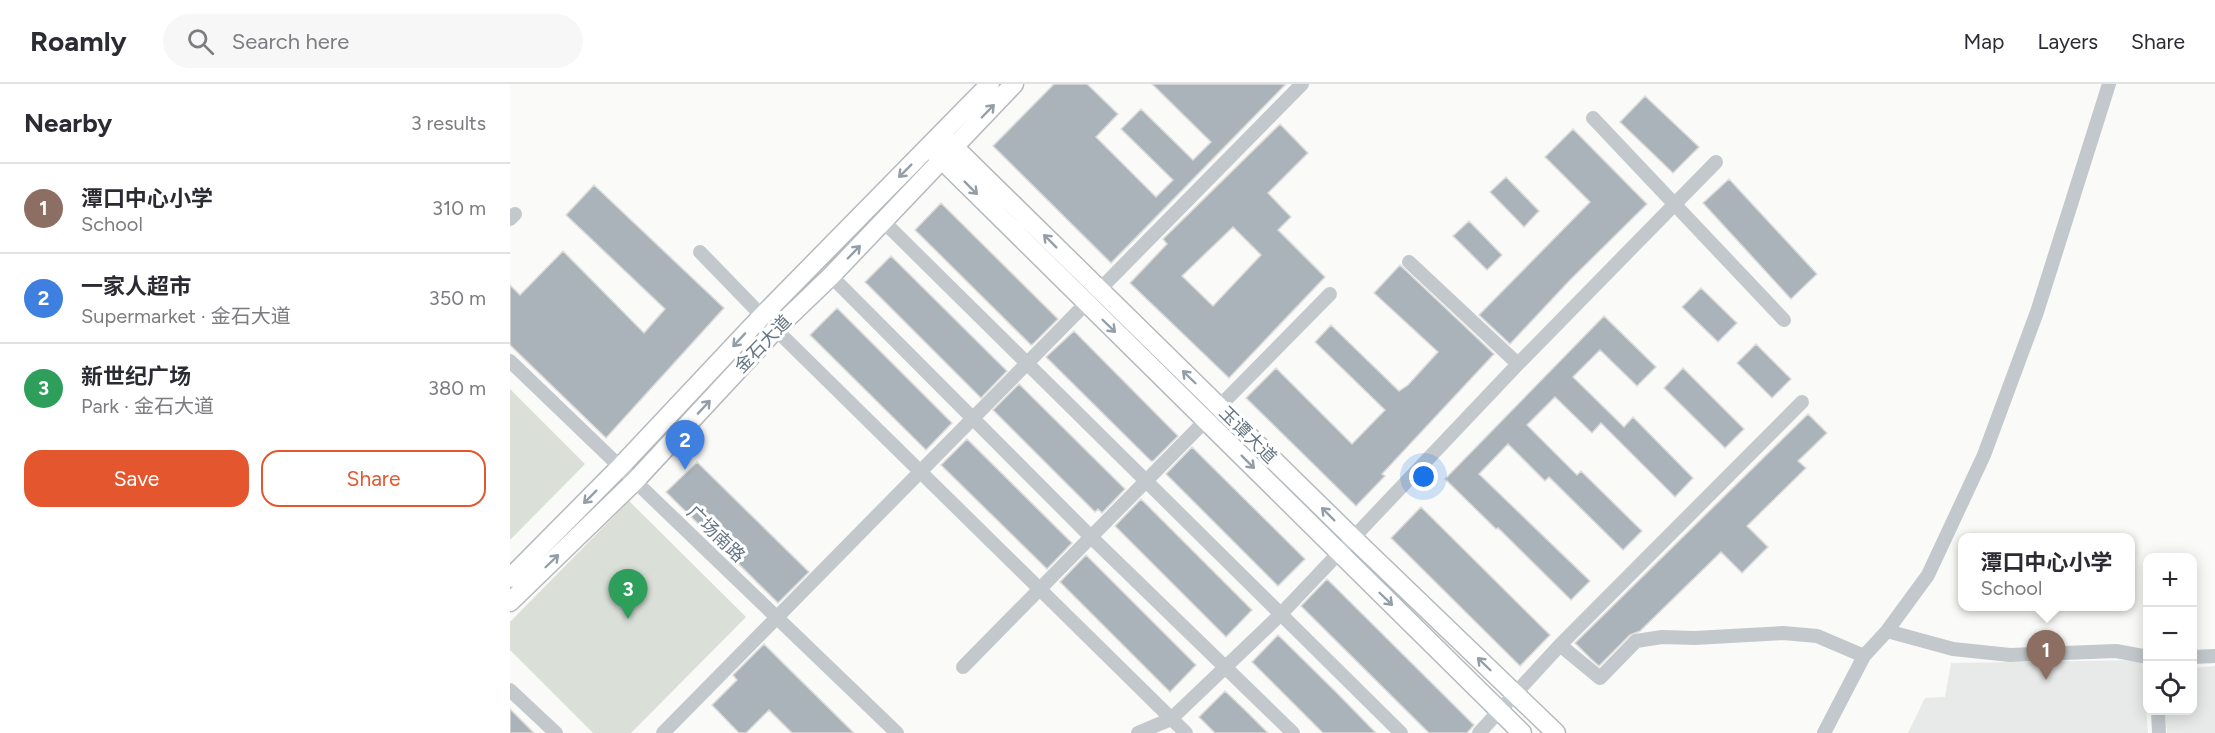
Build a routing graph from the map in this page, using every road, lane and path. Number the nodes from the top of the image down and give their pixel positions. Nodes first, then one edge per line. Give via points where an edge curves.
1 (990, 84) edge
2 (1014, 84) edge
3 (1302, 84) edge
4 (2109, 84) edge
5 (1593, 118) dead end
6 (942, 147) junction
7 (1716, 162) dead end
8 (1674, 204) junction
9 (884, 221) junction
10 (700, 252) dead end
11 (1410, 262) dead end
12 (831, 276) junction
13 (1099, 291) junction
14 (1330, 294) dead end
15 (1086, 304) junction
16 (762, 316) junction
17 (1784, 320) dead end
18 (776, 329) junction
19 (510, 361) edge
20 (1027, 364) junction
21 (1518, 364) junction
22 (1802, 402) dead end
23 (1213, 413) junction
24 (972, 420) junction
25 (621, 466) junction
26 (920, 473) junction
27 (635, 481) junction
28 (1146, 481) junction
29 (1091, 537) junction
30 (1354, 539) junction
31 (1340, 554) junction
32 (510, 578) edge
33 (1039, 589) junction
34 (510, 602) edge
35 (1280, 615) junction
36 (1887, 631) junction
37 (1560, 645) junction
38 (1864, 656) junction
39 (2143, 656) edge
40 (2215, 656) edge
41 (2197, 657) edge
42 (963, 666) dead end
43 (1227, 667) junction
44 (510, 690) edge
45 (1515, 693) junction
46 (1499, 711) junction
47 (2158, 715) edge
48 (1171, 718) junction
49 (556, 733) edge
50 (663, 733) edge
51 (897, 733) edge
52 (1138, 733) edge
53 (1186, 733) edge
54 (1293, 733) edge
55 (1401, 733) edge
56 (1479, 733) edge
57 (1522, 733) edge
58 (1556, 733) edge
59 (1824, 733) edge
60 (2159, 733) edge

1 - 6 main road, 金石大道
6 -> 2 main road, 金石大道
3 - 13 street
4 - 36 street via 2037,312 1984,455 1928,575
5 - 8 street
6 - 9 main road, 金石大道
13 -> 6 main road, 玉谭大道
6 -> 15 main road, 玉谭大道
6 -> 16 main road, 金石大道
7 - 8 street
8 - 17 street
8 - 21 street
12 -> 9 main road, 金石大道
9 - 20 street
10 - 16 street
11 - 21 street
12 - 18 main road, 金石大道
12 - 24 street
13 - 15 street
23 -> 13 main road, 玉谭大道
14 - 23 street
15 - 20 street
15 -> 23 main road, 玉谭大道
16 - 18 street
16 -> 25 main road, 金石大道
18 - 26 street
27 -> 18 main road, 金石大道
19 - 25 street, 广场南路
20 - 24 street
20 - 28 street
21 - 30 street
22 - 37 street
23 - 28 street
30 -> 23 main road, 玉谭大道
23 -> 31 main road, 玉谭大道
24 - 26 street
24 - 29 street
25 - 27 street, 广场南路
25 -> 32 main road, 金石大道
26 - 33 street
26 - 50 street
34 -> 27 main road, 金石大道
27 - 51 street, 广场南路
28 - 29 street
28 - 35 street
29 - 33 street
29 - 43 street
30 - 31 street
45 -> 30 main road, 玉谭大道
31 - 35 street
31 -> 46 main road, 玉谭大道
33 - 42 street
33 - 48 street
35 - 43 street
35 - 55 street
36 - 38 street
36 - 39 street via 1953,649 2010,655 2116,651
37 - 38 street via 1600,678 1636,641 1662,637 1783,633 1817,636
37 - 45 street
38 - 59 street
40 - 41 street
43 - 48 street
43 - 54 street
44 - 49 street
45 - 46 street
45 - 58 main road, 玉谭大道
46 - 56 street
46 - 57 main road, 玉谭大道
47 - 60 street
48 - 52 street
48 - 53 street

